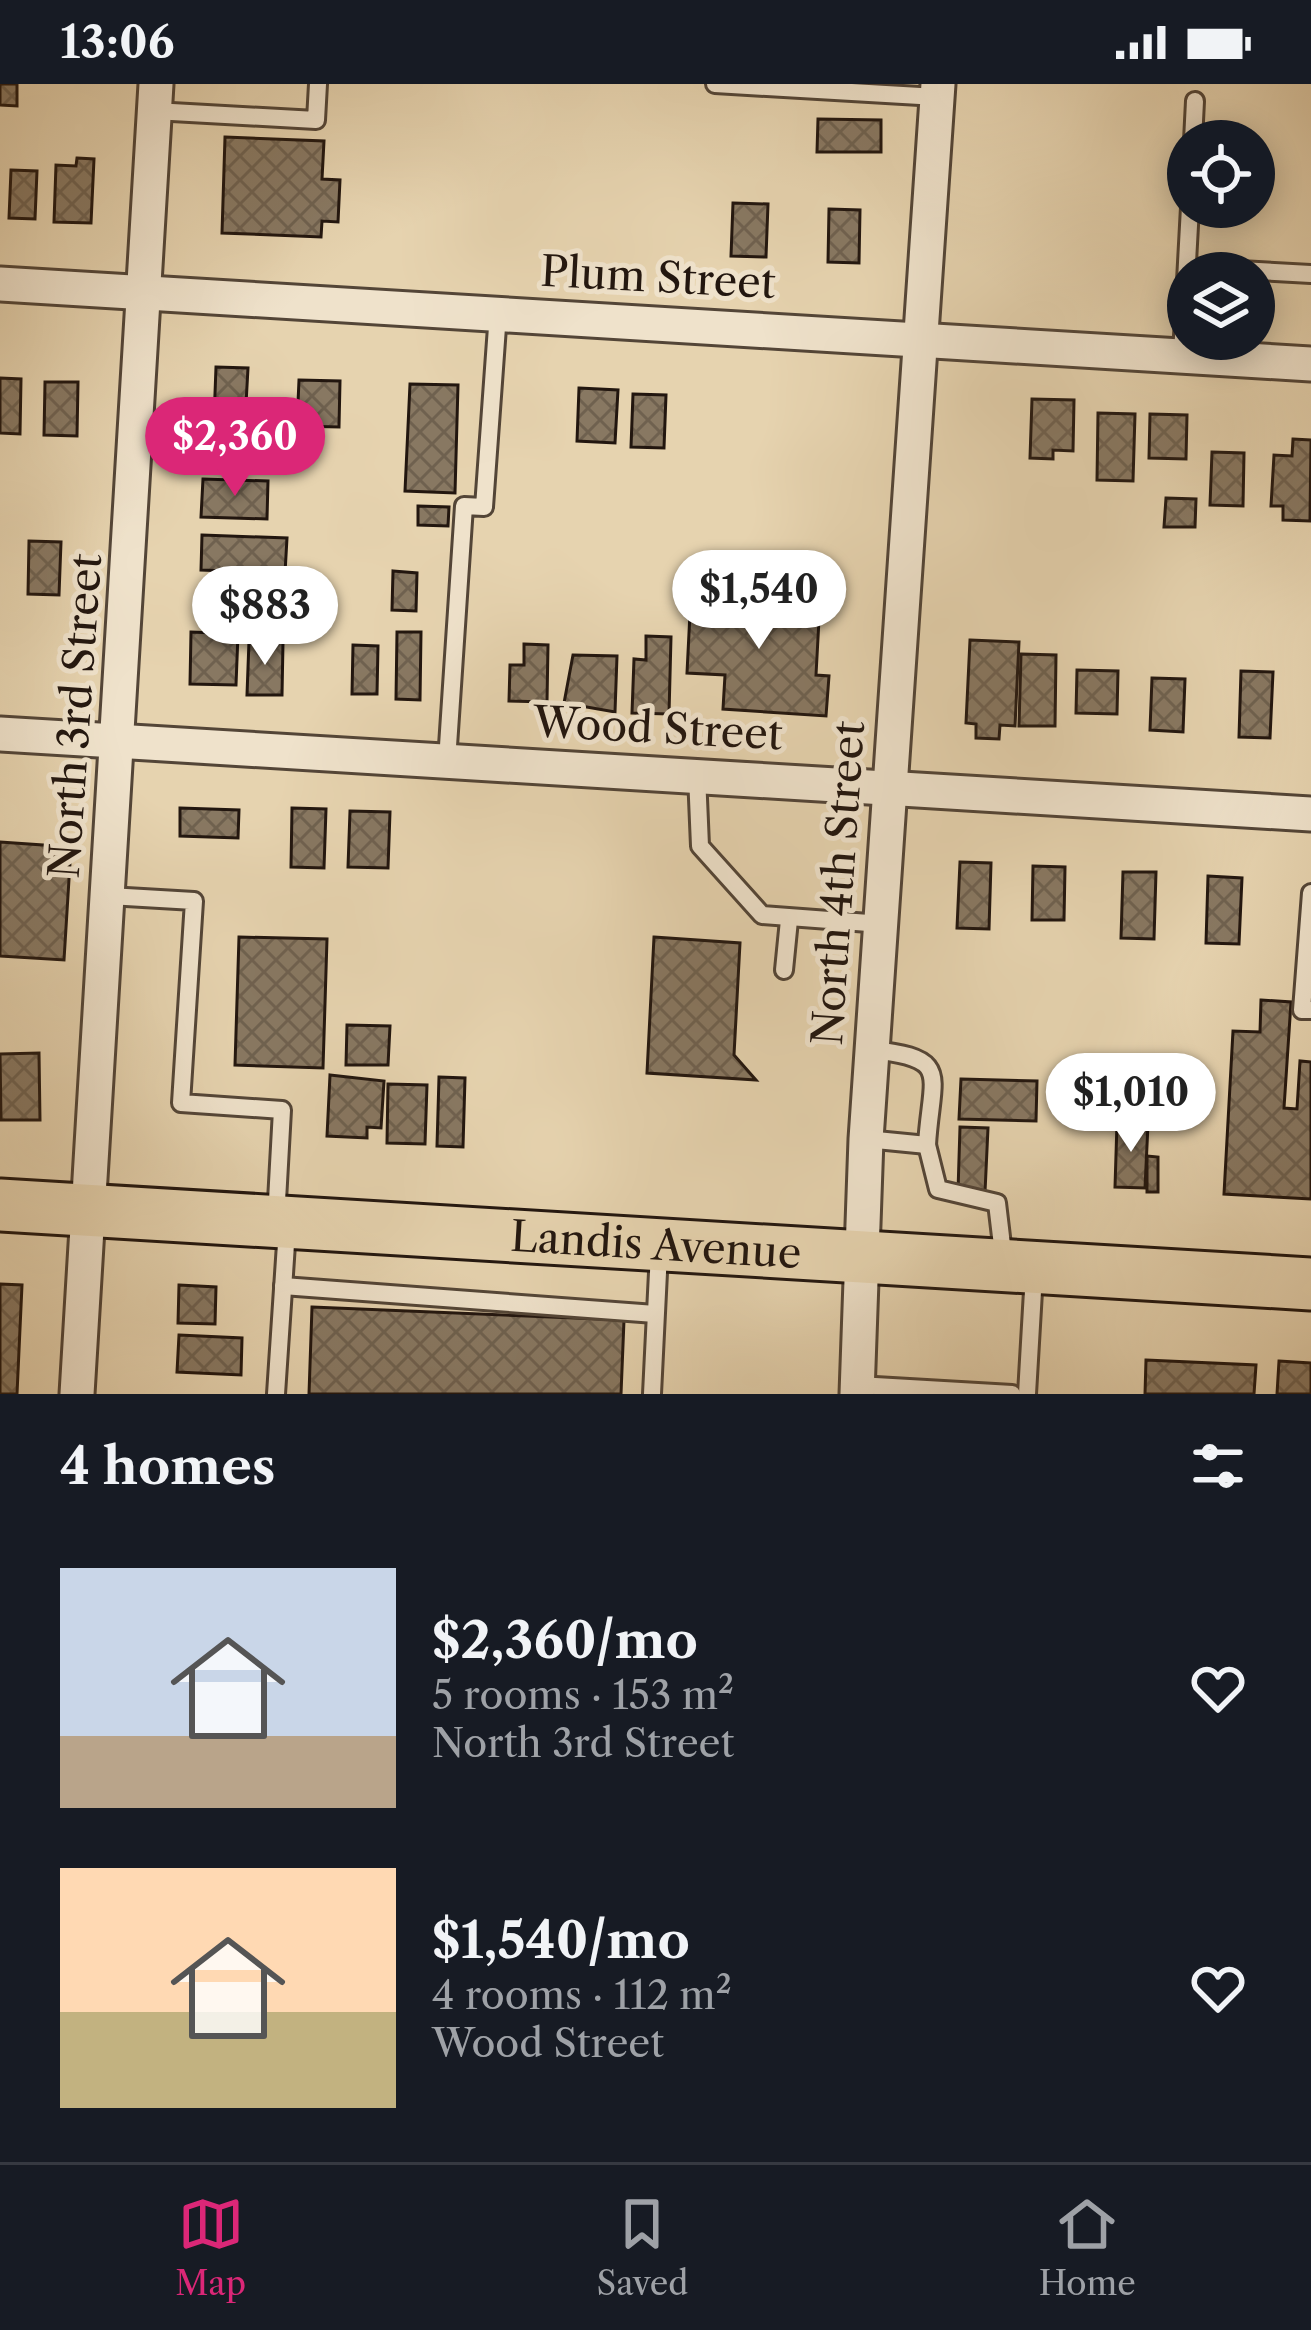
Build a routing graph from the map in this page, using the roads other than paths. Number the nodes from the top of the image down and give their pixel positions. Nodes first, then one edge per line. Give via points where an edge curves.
1 (318, 84) edge
2 (715, 84) edge
3 (937, 91) edge
4 (155, 98) edge
5 (1195, 101) dead end
6 (1194, 120) edge
7 (1275, 272) edge
8 (1311, 274) edge
9 (0, 284) edge
10 (145, 293) junction
11 (498, 313) junction
12 (920, 339) junction
13 (1167, 355) edge
14 (1246, 360) edge
15 (1311, 364) edge
16 (0, 734) edge
17 (119, 742) junction
18 (447, 761) junction
19 (697, 776) junction
20 (890, 787) junction
21 (1311, 814) edge
22 (1311, 893) edge
23 (109, 896) junction
24 (789, 920) junction
25 (882, 924) junction
26 (784, 970) dead end
27 (1311, 1010) edge
28 (872, 1050) junction
29 (866, 1139) junction
30 (927, 1145) junction
31 (0, 1205) edge
32 (88, 1210) junction
33 (282, 1222) junction
34 (659, 1245) junction
35 (864, 1257) junction
36 (1020, 1266) junction
37 (1311, 1284) edge
38 (283, 1286) junction
39 (656, 1314) junction
40 (857, 1390) edge
41 (77, 1394) edge
42 (276, 1394) edge
43 (652, 1394) edge
44 (1012, 1394) edge
45 (1027, 1394) edge

1 - 4 lane via 316,120
2 - 3 lane
3 - 12 street, North 4th Street
4 - 10 street, North 3rd Street
5 - 6 lane
7 - 8 lane
9 - 10 street, Plum Street
10 - 11 street, Plum Street
10 - 17 street, North 3rd Street
11 - 12 street, Plum Street
11 - 18 lane via 484,507 464,506
12 - 13 street, Plum Street
12 - 20 street, North 4th Street
14 - 15 street, Plum Street
16 - 17 street, Wood Street
17 - 18 street, Wood Street
17 - 23 street, North 3rd Street
18 - 19 street, Wood Street
19 - 20 street, Wood Street
19 - 24 lane via 700,846 762,915
20 - 21 street, Wood Street
20 - 25 street, North 4th Street
22 - 27 lane via 1302,1010
23 - 32 street, North 3rd Street
23 - 33 lane via 194,901 182,1103 282,1110
24 - 25 lane
24 - 26 lane
25 - 28 street, North 4th Street
28 - 29 street, North 4th Street
28 - 30 lane via 926,1061
29 - 30 lane
29 - 35 street, North 4th Street
30 - 36 lane via 938,1189 997,1203
31 - 32 main road, Landis Avenue
32 - 33 main road, Landis Avenue
32 - 41 street, North 3rd Street
33 - 34 main road, Landis Avenue
33 - 38 lane
34 - 35 main road, Landis Avenue
34 - 39 lane
35 - 36 main road, Landis Avenue
35 - 40 street, North 4th Street
36 - 37 main road, Landis Avenue
36 - 45 lane
38 - 39 lane
38 - 42 lane
39 - 43 lane
40 - 44 lane

